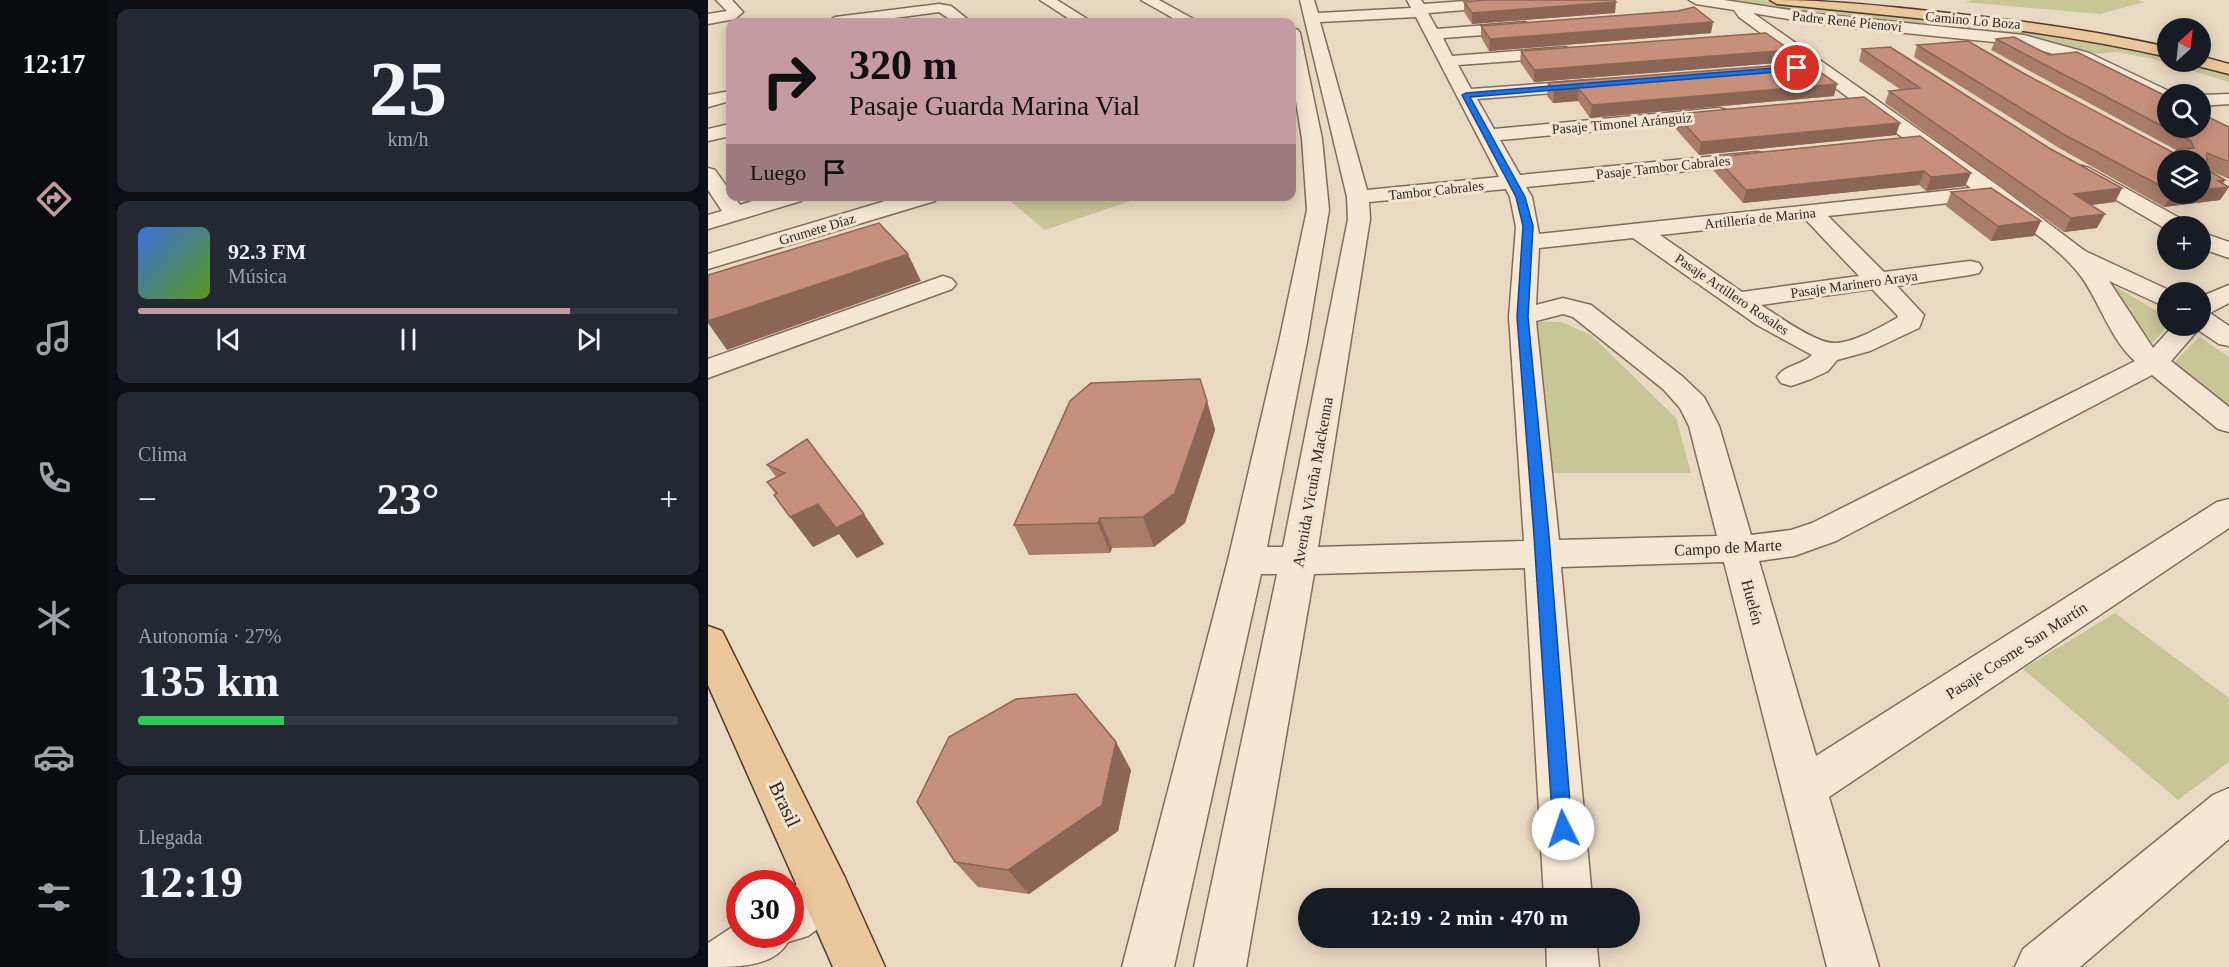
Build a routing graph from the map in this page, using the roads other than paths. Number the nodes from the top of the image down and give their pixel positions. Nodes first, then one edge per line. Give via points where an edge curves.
1 (723, 0) edge
2 (1047, 0) edge
3 (1148, 0) edge
4 (1190, 0) edge
5 (1538, 0) edge
6 (1777, 0) edge
7 (1703, 1) edge
8 (1417, 7) edge
9 (1740, 8) junction
10 (1686, 14) edge
11 (1303, 17) edge
12 (874, 18) edge
13 (958, 18) edge
14 (1077, 18) edge
15 (1182, 18) edge
16 (1189, 18) edge
17 (708, 19) edge
18 (1844, 22) junction
19 (1537, 26) edge
20 (1941, 30) junction
21 (1432, 34) junction
22 (1883, 47) edge
23 (2157, 50) edge
24 (1581, 51) edge
25 (1978, 52) edge
26 (1447, 61) junction
27 (2211, 64) edge
28 (1816, 66) junction
29 (1785, 69) edge
30 (2229, 69) edge
31 (1610, 83) edge
32 (1297, 85) edge
33 (2157, 93) edge
34 (1466, 95) junction
35 (726, 97) edge
36 (2229, 99) edge
37 (2211, 100) edge
38 (708, 101) edge
39 (1864, 101) junction
40 (1835, 103) edge
41 (1741, 112) edge
42 (726, 131) edge
43 (708, 135) edge
44 (1487, 135) junction
45 (1921, 141) junction
46 (1893, 144) edge
47 (1776, 156) edge
48 (2070, 164) edge
49 (1513, 182) junction
50 (712, 184) edge
51 (1992, 192) junction
52 (1358, 197) junction
53 (778, 201) edge
54 (910, 201) edge
55 (1811, 212) junction
56 (735, 214) junction
57 (2160, 216) edge
58 (708, 222) edge
59 (1639, 231) junction
60 (1527, 242) junction
61 (2211, 244) edge
62 (2229, 251) edge
63 (2078, 256) junction
64 (708, 262) edge
65 (1970, 268) dead end
66 (1879, 281) junction
67 (943, 284) dead end
68 (2229, 293) edge
69 (2157, 295) edge
70 (1739, 300) junction
71 (2211, 302) edge
72 (1522, 317) junction
73 (2211, 326) edge
74 (2179, 336) edge
75 (2229, 338) edge
76 (1827, 352) junction
77 (2152, 363) junction
78 (708, 369) edge
79 (1791, 377) dead end
80 (2229, 422) edge
81 (2229, 511) edge
82 (1738, 548) junction
83 (1542, 554) junction
84 (1246, 560) junction
85 (1298, 561) junction
86 (708, 642) edge
87 (1803, 789) junction
88 (2229, 810) edge
89 (1567, 888) edge
90 (809, 905) edge
91 (746, 948) edge
92 (1572, 948) edge
93 (718, 967) edge
94 (859, 967) edge
95 (1148, 967) edge
96 (1220, 967) edge
97 (1573, 967) edge
98 (1853, 967) edge
99 (2041, 967) edge

1 - 17 street via 736,12
2 - 14 street
3 - 15 street
4 - 16 street
5 - 8 street
6 - 23 main road, Camino Lo Boza via 2028,25
7 - 9 street, Padre René Pienovi
7 - 10 street via 1701,9
8 - 11 street
8 - 21 street
9 - 18 street, Padre René Pienovi
9 - 28 street via 1765,37
11 - 32 street
11 - 52 street, Avenida Vicuña Mackenna
12 - 13 street via 939,8
18 - 20 street, Padre René Pienovi
18 - 22 street
19 - 21 street
20 - 25 street
20 - 33 street, Padre René Pienovi via 2011,37 2061,49
21 - 26 street
24 - 26 street
26 - 34 street
27 - 30 main road
28 - 29 street
28 - 39 street
31 - 34 street
32 - 84 street via 1312,139 1318,210
34 - 44 street
35 - 38 street
36 - 37 street
39 - 40 street
39 - 45 street
41 - 44 street, Pasaje Timonel Aránguiz
42 - 43 street
44 - 49 street
45 - 46 street
45 - 51 street
47 - 49 street, Pasaje Tambor Cabrales
48 - 57 street
49 - 52 street, Tambor Cabrales
49 - 60 street via 1525,211
50 - 56 street
51 - 55 street, Artillería de Marina
51 - 63 street
52 - 85 street, Avenida Vicuña Mackenna via 1359,219
53 - 56 street
54 - 64 street, Grumete Díaz
55 - 59 street, Artillería de Marina
55 - 66 street
56 - 58 street
59 - 60 street, Artillería de Marina
59 - 70 street, Pasaje Artillero Rosales
60 - 72 street
61 - 62 street
63 - 69 street
63 - 77 street via 2132,341
65 - 66 street, Pasaje Marinero Araya
66 - 70 street, Pasaje Marinero Araya
66 - 76 street via 1909,312 1910,322 1845,350
67 - 78 street
68 - 71 street
70 - 76 street, Pasaje Artillero Rosales via 1808,346
72 - 82 street, Huelén via 1563,306 1582,311 1684,393 1704,426
72 - 83 street
73 - 75 street
74 - 77 street, Campo de Marte
76 - 79 street via 1820,364
77 - 80 street
77 - 82 street, Campo de Marte via 1824,532 1776,546
81 - 87 street, Pasaje Cosme San Martín
82 - 83 street, Campo de Marte
82 - 87 street, Huelén
83 - 85 street, Campo de Marte
83 - 89 street
84 - 85 street, Campo de Marte
84 - 95 street
85 - 96 street, Avenida Vicuña Mackenna
86 - 90 main road, Brasil
87 - 98 street, Huelén
88 - 99 street
90 - 94 main road, Brasil
91 - 93 street
92 - 97 street

